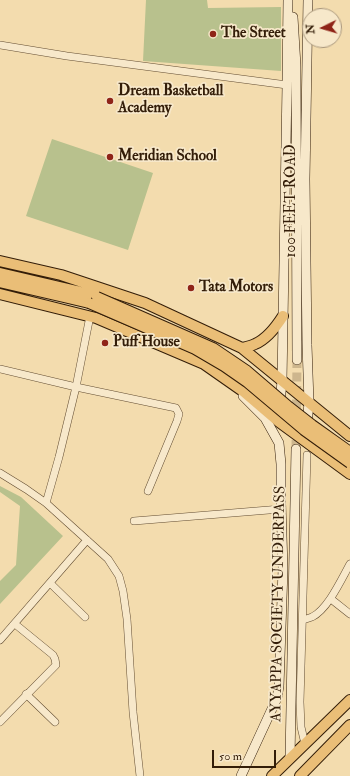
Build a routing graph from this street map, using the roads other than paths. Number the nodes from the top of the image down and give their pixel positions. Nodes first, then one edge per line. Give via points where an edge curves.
1 (289, 0) edge
2 (308, 0) edge
3 (0, 45) edge
4 (287, 85) junction
5 (0, 261) edge
6 (0, 273) edge
7 (0, 282) edge
8 (0, 294) edge
9 (90, 316) junction
10 (283, 316) junction
11 (242, 348) junction
12 (298, 360) tunnel mouth
13 (0, 369) edge
14 (282, 381) junction
15 (234, 384) junction
16 (76, 387) junction
17 (309, 402) junction
18 (279, 422) junction
19 (350, 436) edge
20 (305, 442) junction
21 (296, 449) tunnel mouth
22 (350, 452) edge
23 (307, 455) dead end
24 (350, 463) edge
25 (0, 473) edge
26 (350, 474) edge
27 (148, 491) dead end
28 (46, 503) junction
29 (281, 509) junction
30 (134, 521) dead end
31 (87, 540) junction
32 (350, 564) edge
33 (50, 583) junction
34 (331, 599) junction
35 (350, 614) edge
36 (85, 617) dead end
37 (303, 620) junction
38 (15, 624) junction
39 (0, 640) edge
40 (26, 694) junction
41 (350, 700) edge
42 (0, 722) edge
43 (55, 722) dead end
44 (350, 725) edge
45 (304, 744) junction
46 (290, 758) junction
47 (140, 776) edge
48 (241, 776) edge
49 (272, 776) edge
50 (300, 776) edge

1 - 4 main road, 100 FEET ROAD
1 - 12 main road via 296,66
2 - 17 main road, 100 FEET ROAD via 305,179
3 - 4 street
4 - 10 main road, 100 FEET ROAD
5 - 11 main road via 61,275 145,303
6 - 22 main road, bridge via 97,297 213,348 247,371 312,425
7 - 24 main road, bridge via 89,303 195,349 247,382 304,430
8 - 9 main road
9 - 15 main road via 204,364
9 - 16 street
10 - 11 main road via 265,338
10 - 14 main road, 100 FEET ROAD
11 - 14 main road
13 - 16 street
14 - 17 main road
14 - 18 main road, 100 FEET ROAD
15 - 18 main road
15 - 29 main road via 265,418 279,443
16 - 27 street via 176,408 179,414 177,421
16 - 28 street
17 - 19 main road
17 - 20 main road, 100 FEET ROAD
18 - 20 main road
20 - 26 main road
21 - 46 main road, AYYAPPA SOCIETY UNDERPASS
23 - 37 street
25 - 28 street
28 - 31 street
29 - 30 street
29 - 48 main road via 283,569 279,686 277,698
31 - 33 street
31 - 47 street via 108,559 119,576 124,591
32 - 34 street
33 - 36 street
33 - 38 street
34 - 35 street
34 - 37 street via 319,612
37 - 45 street via 300,702
38 - 39 street
38 - 40 street via 53,655 56,665
40 - 42 street
40 - 43 street
41 - 45 main road
44 - 50 main road
45 - 46 main road
46 - 49 main road

